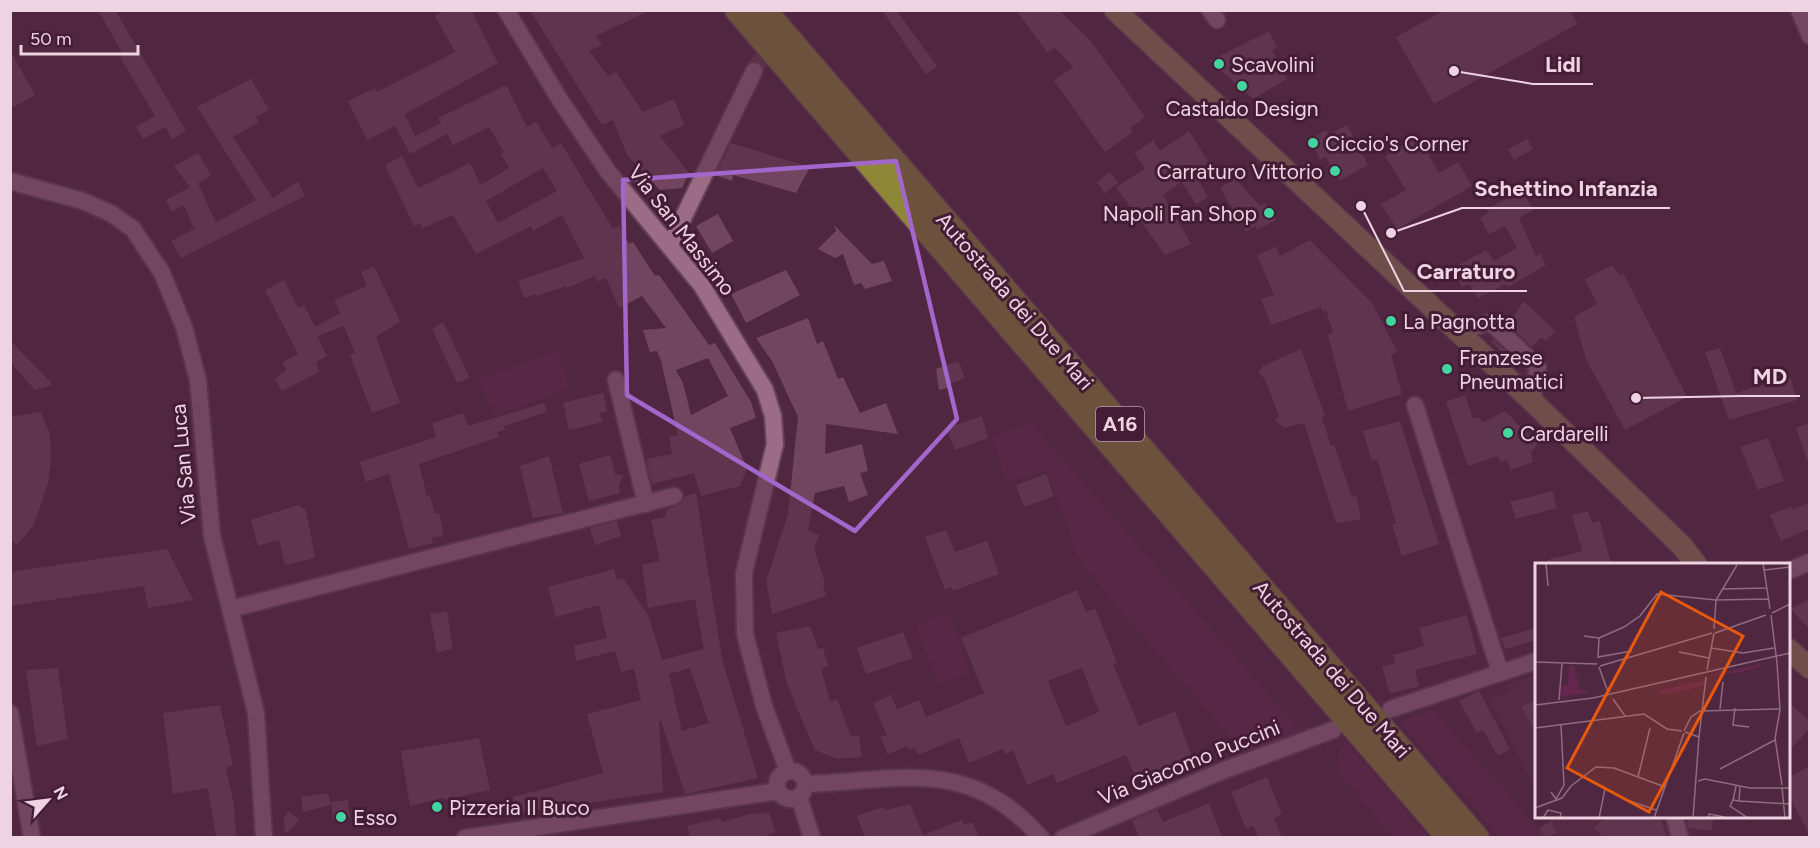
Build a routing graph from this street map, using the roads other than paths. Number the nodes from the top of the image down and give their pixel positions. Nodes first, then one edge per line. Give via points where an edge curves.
1 (506, 10) edge
2 (737, 10) edge
3 (764, 10) edge
4 (1115, 10) edge
5 (1798, 10) edge
6 (1809, 36) edge
7 (754, 70) tunnel mouth
8 (10, 181) edge
9 (670, 245) junction
10 (1458, 332) junction
11 (616, 380) dead end
12 (1532, 401) junction
13 (1416, 405) dead end
14 (674, 496) dead end
15 (646, 504) junction
16 (1682, 546) junction
17 (1809, 562) edge
18 (1695, 563) edge
19 (1711, 563) edge
20 (1790, 570) edge
21 (230, 609) junction
22 (1790, 651) edge
23 (1535, 661) edge
24 (1809, 668) edge
25 (1500, 672) junction
26 (1391, 709) dead end
27 (10, 713) edge
28 (1333, 730) dead end
29 (788, 771) junction
30 (802, 790) junction
31 (778, 791) junction
32 (1675, 818) edge
33 (511, 834) edge
34 (32, 837) edge
35 (264, 837) edge
36 (465, 837) edge
37 (812, 837) edge
38 (1041, 837) edge
39 (1063, 837) edge
40 (1449, 837) edge
41 (1477, 837) edge
42 (1680, 837) edge

1 - 9 street, Via San Massimo via 609,173
2 - 40 highway, Autostrada dei Due Mari / A16
3 - 41 highway, Autostrada dei Due Mari / A16
4 - 10 main road
5 - 6 street
7 - 9 street
8 - 21 street, Via San Luca via 84,201 112,214 133,230 162,273 184,327 198,380 213,536
9 - 29 street, Via San Massimo via 702,286 765,390 773,416 775,444 744,573 743,602 752,666
10 - 12 main road
10 - 12 street via 1490,322 1538,367
11 - 15 street
12 - 16 main road
13 - 25 street
14 - 15 street
15 - 21 street
16 - 18 main road
16 - 19 main road
17 - 20 street
21 - 35 street, Via San Luca via 256,713
22 - 24 main road
23 - 25 street
25 - 26 street
27 - 34 street
28 - 39 street, Via Giacomo Puccini
29 - 30 street via 798,772
29 - 31 street via 780,776
30 - 31 street via 787,798
30 - 37 street
30 - 38 street via 907,777 939,777 995,797
31 - 33 street
32 - 42 street
33 - 36 street

